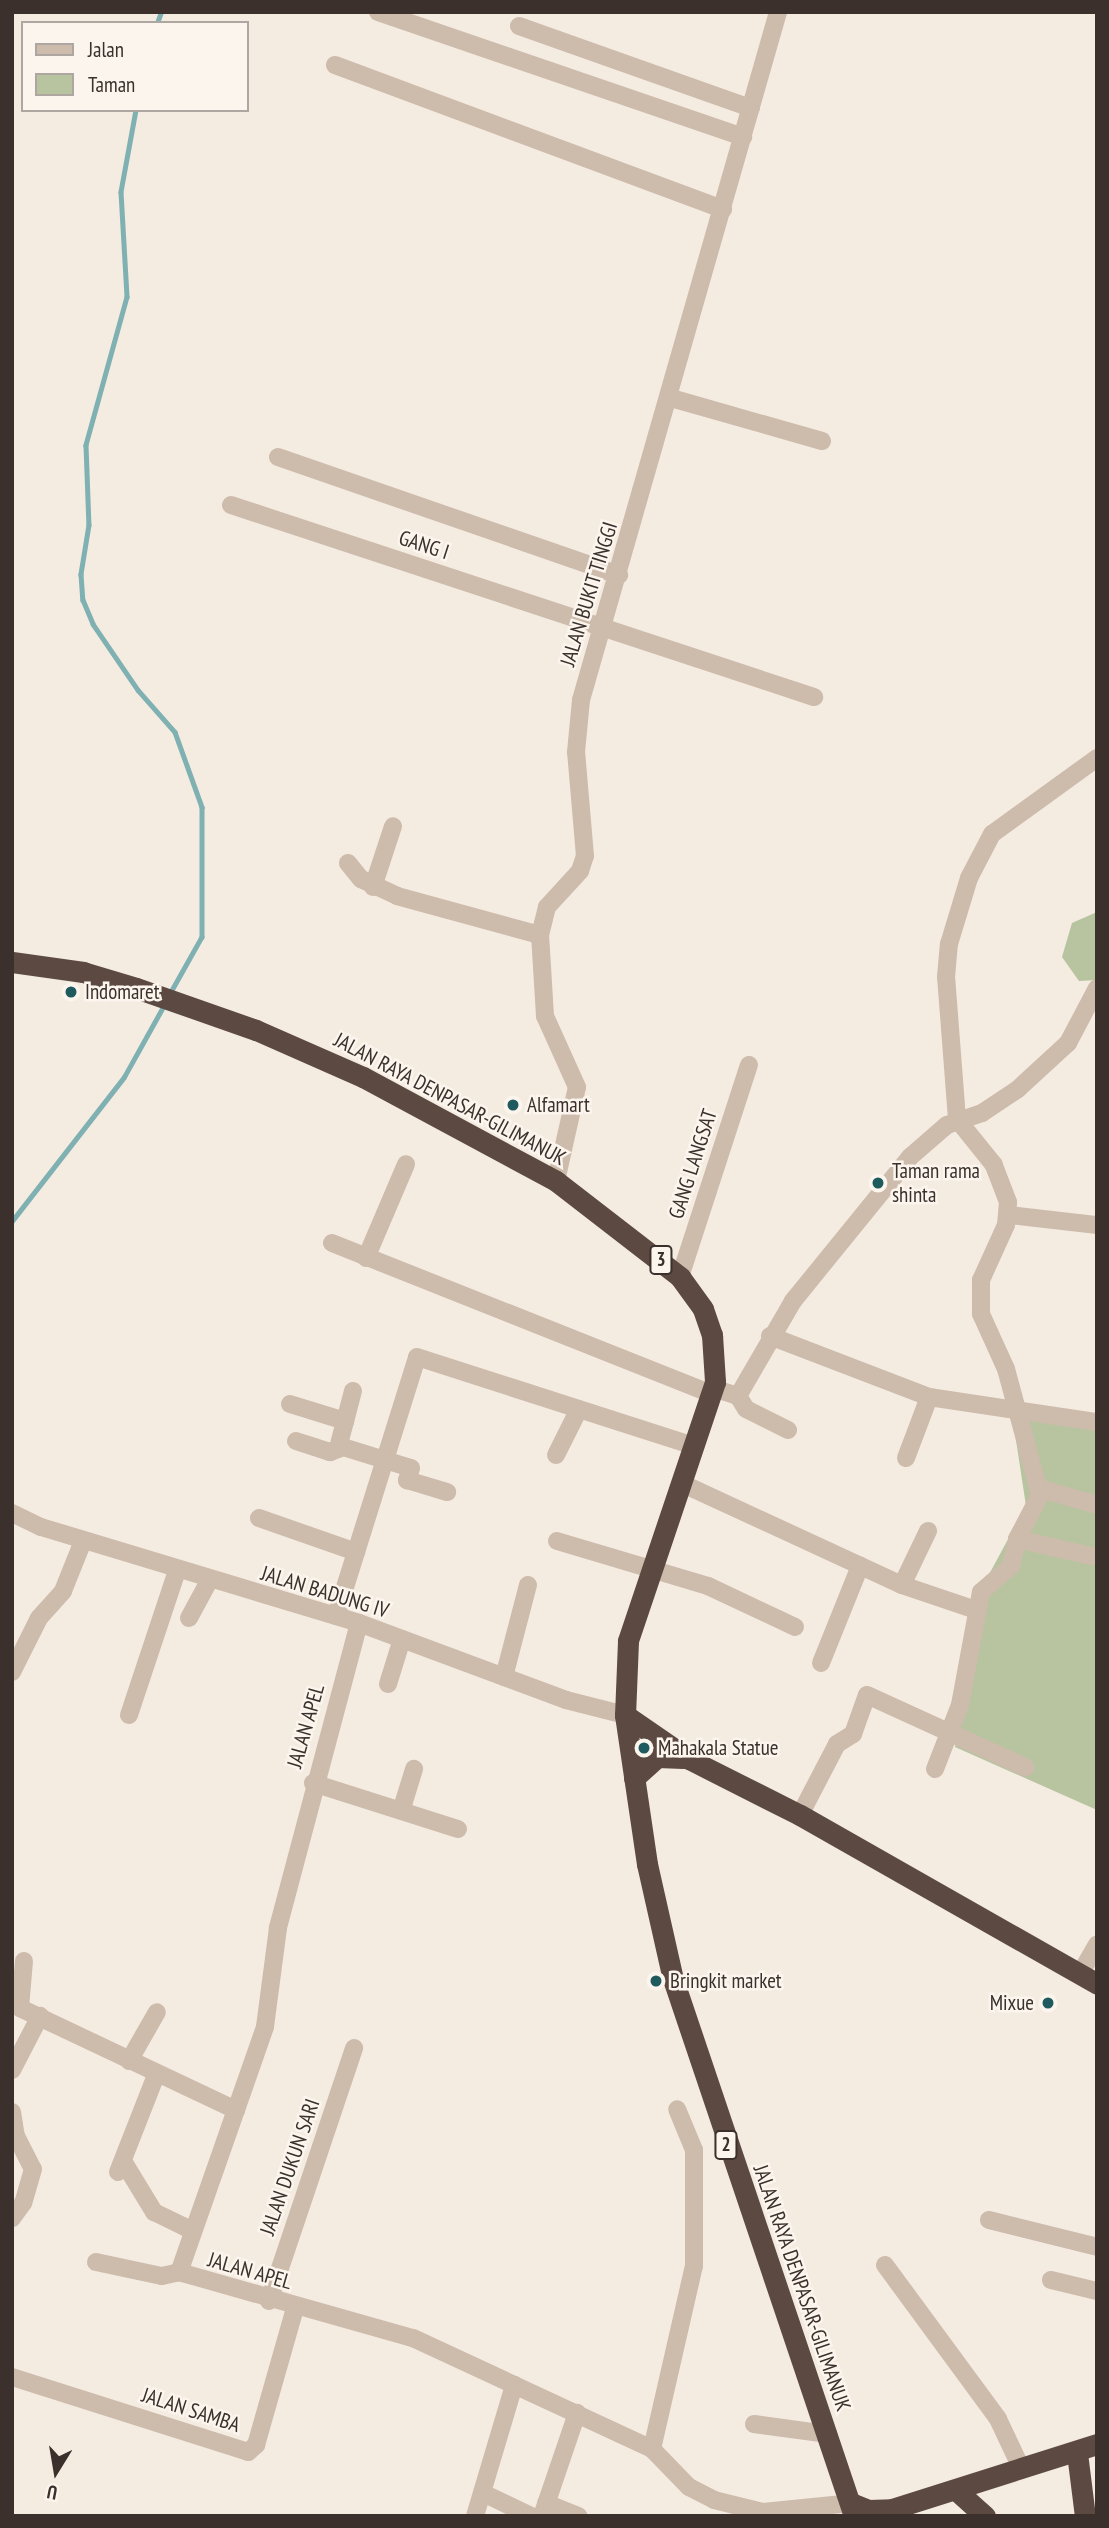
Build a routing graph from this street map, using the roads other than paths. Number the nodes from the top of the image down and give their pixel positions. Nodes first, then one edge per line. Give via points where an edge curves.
1 (378, 12) edge
2 (778, 12) edge
3 (519, 26) dead end
4 (335, 65) dead end
5 (751, 108) junction
6 (743, 137) junction
7 (723, 209) junction
8 (671, 398) junction
9 (821, 441) dead end
10 (278, 457) dead end
11 (231, 505) dead end
12 (619, 575) junction
13 (603, 629) junction
14 (814, 697) dead end
15 (1097, 758) edge
16 (393, 826) dead end
17 (348, 863) dead end
18 (373, 887) junction
19 (540, 935) junction
20 (12, 962) edge
21 (1097, 988) edge
22 (749, 1065) dead end
23 (957, 1119) junction
24 (406, 1164) dead end
25 (556, 1181) junction
26 (1009, 1216) junction
27 (1097, 1226) edge
28 (332, 1243) dead end
29 (366, 1258) junction
30 (680, 1277) junction
31 (770, 1336) junction
32 (353, 1391) dead end
33 (712, 1391) junction
34 (738, 1396) junction
35 (929, 1397) junction
36 (290, 1404) dead end
37 (579, 1409) junction
38 (1018, 1409) junction
39 (345, 1421) junction
40 (1097, 1422) edge
41 (788, 1430) dead end
42 (296, 1441) dead end
43 (694, 1446) junction
44 (338, 1448) junction
45 (556, 1455) dead end
46 (906, 1458) dead end
47 (386, 1460) junction
48 (681, 1483) junction
49 (1038, 1488) junction
50 (447, 1492) dead end
51 (1097, 1505) edge
52 (13, 1513) edge
53 (259, 1518) dead end
54 (928, 1531) dead end
55 (1017, 1539) junction
56 (83, 1541) junction
57 (557, 1541) dead end
58 (356, 1552) junction
59 (1091, 1556) dead end
60 (860, 1566) junction
61 (652, 1569) junction
62 (177, 1571) junction
63 (209, 1581) junction
64 (528, 1585) dead end
65 (902, 1585) junction
66 (976, 1610) junction
67 (336, 1616) junction
68 (189, 1618) dead end
69 (359, 1623) junction
70 (795, 1627) dead end
71 (402, 1639) junction
72 (821, 1663) dead end
73 (12, 1672) edge
74 (504, 1676) junction
75 (388, 1684) dead end
76 (129, 1715) dead end
77 (625, 1715) junction
78 (953, 1730) junction
79 (689, 1759) junction
80 (1026, 1767) dead end
81 (414, 1769) dead end
82 (935, 1769) dead end
83 (634, 1778) junction
84 (313, 1783) junction
85 (402, 1808) junction
86 (800, 1815) junction
87 (458, 1829) dead end
88 (1097, 1945) edge
89 (24, 1961) dead end
90 (1088, 1979) edge
91 (157, 2012) dead end
92 (45, 2019) junction
93 (354, 2048) dead end
94 (14, 2059) edge
95 (129, 2062) junction
96 (156, 2075) junction
97 (677, 2109) dead end
98 (236, 2110) junction
99 (12, 2112) edge
100 (12, 2218) edge
101 (989, 2220) dead end
102 (191, 2230) junction
103 (1097, 2247) edge
104 (96, 2262) dead end
105 (885, 2265) dead end
106 (179, 2272) junction
107 (1052, 2280) dead end
108 (1097, 2291) edge
109 (269, 2301) junction
110 (295, 2308) junction
111 (12, 2377) edge
112 (514, 2385) junction
113 (577, 2413) junction
114 (754, 2424) dead end
115 (828, 2434) junction
116 (1097, 2444) edge
117 (652, 2449) junction
118 (1077, 2453) junction
119 (1022, 2470) junction
120 (957, 2491) junction
121 (483, 2493) junction
122 (853, 2509) edge
123 (544, 2510) edge
124 (475, 2516) edge
125 (531, 2516) edge
126 (578, 2516) edge
127 (933, 2516) edge
128 (985, 2516) edge
129 (1085, 2516) edge

1 - 6 street
2 - 5 street, JALAN BUKIT TINGGI
3 - 5 street
4 - 7 street
5 - 6 street, JALAN BUKIT TINGGI
6 - 7 street, JALAN BUKIT TINGGI
7 - 8 street, JALAN BUKIT TINGGI
8 - 9 street
8 - 12 street, JALAN BUKIT TINGGI
10 - 12 street
11 - 13 street, GANG I
12 - 13 street, JALAN BUKIT TINGGI
13 - 14 street, GANG I
13 - 19 street, JALAN BUKIT TINGGI via 578,725 585,856 580,872 547,907
15 - 23 street via 992,834 969,878 949,944 946,977
16 - 18 street
17 - 18 street
18 - 19 street
19 - 25 street, JALAN BUKIT TINGGI via 545,1016 577,1087
20 - 25 highway, JALAN RAYA DENPASAR-GILIMANUK / 3 via 83,972 237,1023 363,1077
21 - 23 street via 1068,1043 1000,1103
22 - 30 street, GANG LANGSAT
23 - 26 street via 998,1173
23 - 31 street via 910,1157 818,1266
24 - 29 street
25 - 30 highway, JALAN RAYA DENPASAR-GILIMANUK / 3
26 - 27 street
26 - 38 street via 985,1265 981,1314 1000,1351
28 - 29 street
29 - 33 street
30 - 33 highway, JALAN RAYA DENPASAR-GILIMANUK / 3 via 702,1309 712,1335
31 - 34 street
31 - 35 street
32 - 39 street
33 - 34 street
33 - 43 highway, JALAN RAYA DENPASAR-GILIMANUK / 3
34 - 41 street via 746,1409
35 - 38 street
35 - 46 street
36 - 39 street
37 - 43 street
37 - 45 street
37 - 47 street via 417,1356
38 - 40 street
38 - 49 street
39 - 44 street
42 - 44 street via 330,1452
43 - 48 highway, JALAN RAYA DENPASAR-GILIMANUK / 3
44 - 47 street
47 - 50 street via 411,1468 407,1479
47 - 58 street
48 - 60 street
48 - 61 highway, JALAN RAYA DENPASAR-GILIMANUK / 3
49 - 51 street
49 - 55 street via 1035,1511
52 - 56 street, JALAN BADUNG IV
53 - 58 street
54 - 65 street
55 - 59 street
55 - 66 street via 1011,1566 987,1582
56 - 62 street, JALAN BADUNG IV
56 - 73 street via 63,1591 39,1618
57 - 61 street
58 - 67 street
60 - 65 street
60 - 72 street
61 - 70 street via 708,1587
61 - 77 highway, JALAN RAYA DENPASAR-GILIMANUK / 3 via 626,1647
62 - 63 street, JALAN BADUNG IV
62 - 76 street
63 - 67 street, JALAN BADUNG IV
63 - 68 street
64 - 74 street
65 - 66 street
66 - 78 street via 975,1638
67 - 69 street, JALAN BADUNG IV
69 - 71 street, JALAN BADUNG IV
69 - 84 street, JALAN APEL
71 - 74 street, JALAN BADUNG IV
71 - 75 street
74 - 77 street, JALAN BADUNG IV
77 - 79 highway
77 - 83 highway, JALAN RAYA DENPASAR-GILIMANUK / 3
78 - 80 street
78 - 82 street
78 - 86 street via 867,1695 853,1734 836,1744
79 - 83 highway via 657,1757
79 - 86 highway
81 - 85 street
83 - 115 highway, JALAN RAYA DENPASAR-GILIMANUK / 2 via 647,1864 677,1992
84 - 85 street
84 - 98 street, JALAN APEL via 278,1928 265,2027
85 - 87 street
86 - 90 highway
88 - 90 street
89 - 92 street via 18,2006
91 - 95 street
92 - 94 street
92 - 95 street
93 - 109 street, JALAN DUKUN SARI
95 - 96 street
96 - 98 street
96 - 102 street via 120,2167 155,2212
97 - 117 street via 694,2150 694,2266
98 - 102 street, JALAN APEL
99 - 100 street via 16,2136 33,2169 23,2203
101 - 103 street
102 - 106 street, JALAN APEL
104 - 106 street via 162,2276
105 - 119 street via 998,2419
106 - 109 street, JALAN APEL
107 - 108 street
109 - 110 street, JALAN APEL
110 - 111 street, JALAN SAMBA via 252,2451
110 - 112 street, JALAN APEL via 413,2338
112 - 113 street, JALAN APEL
112 - 121 street
113 - 117 street, JALAN APEL
113 - 123 street
114 - 115 street
115 - 122 highway, JALAN RAYA DENPASAR-GILIMANUK / 2
116 - 118 highway
117 - 122 street, JALAN APEL via 698,2494 722,2503 763,2512
118 - 119 highway
118 - 129 highway
119 - 120 highway
120 - 122 highway via 892,2509
120 - 127 highway
120 - 128 highway
121 - 124 street
121 - 125 street
123 - 126 street

